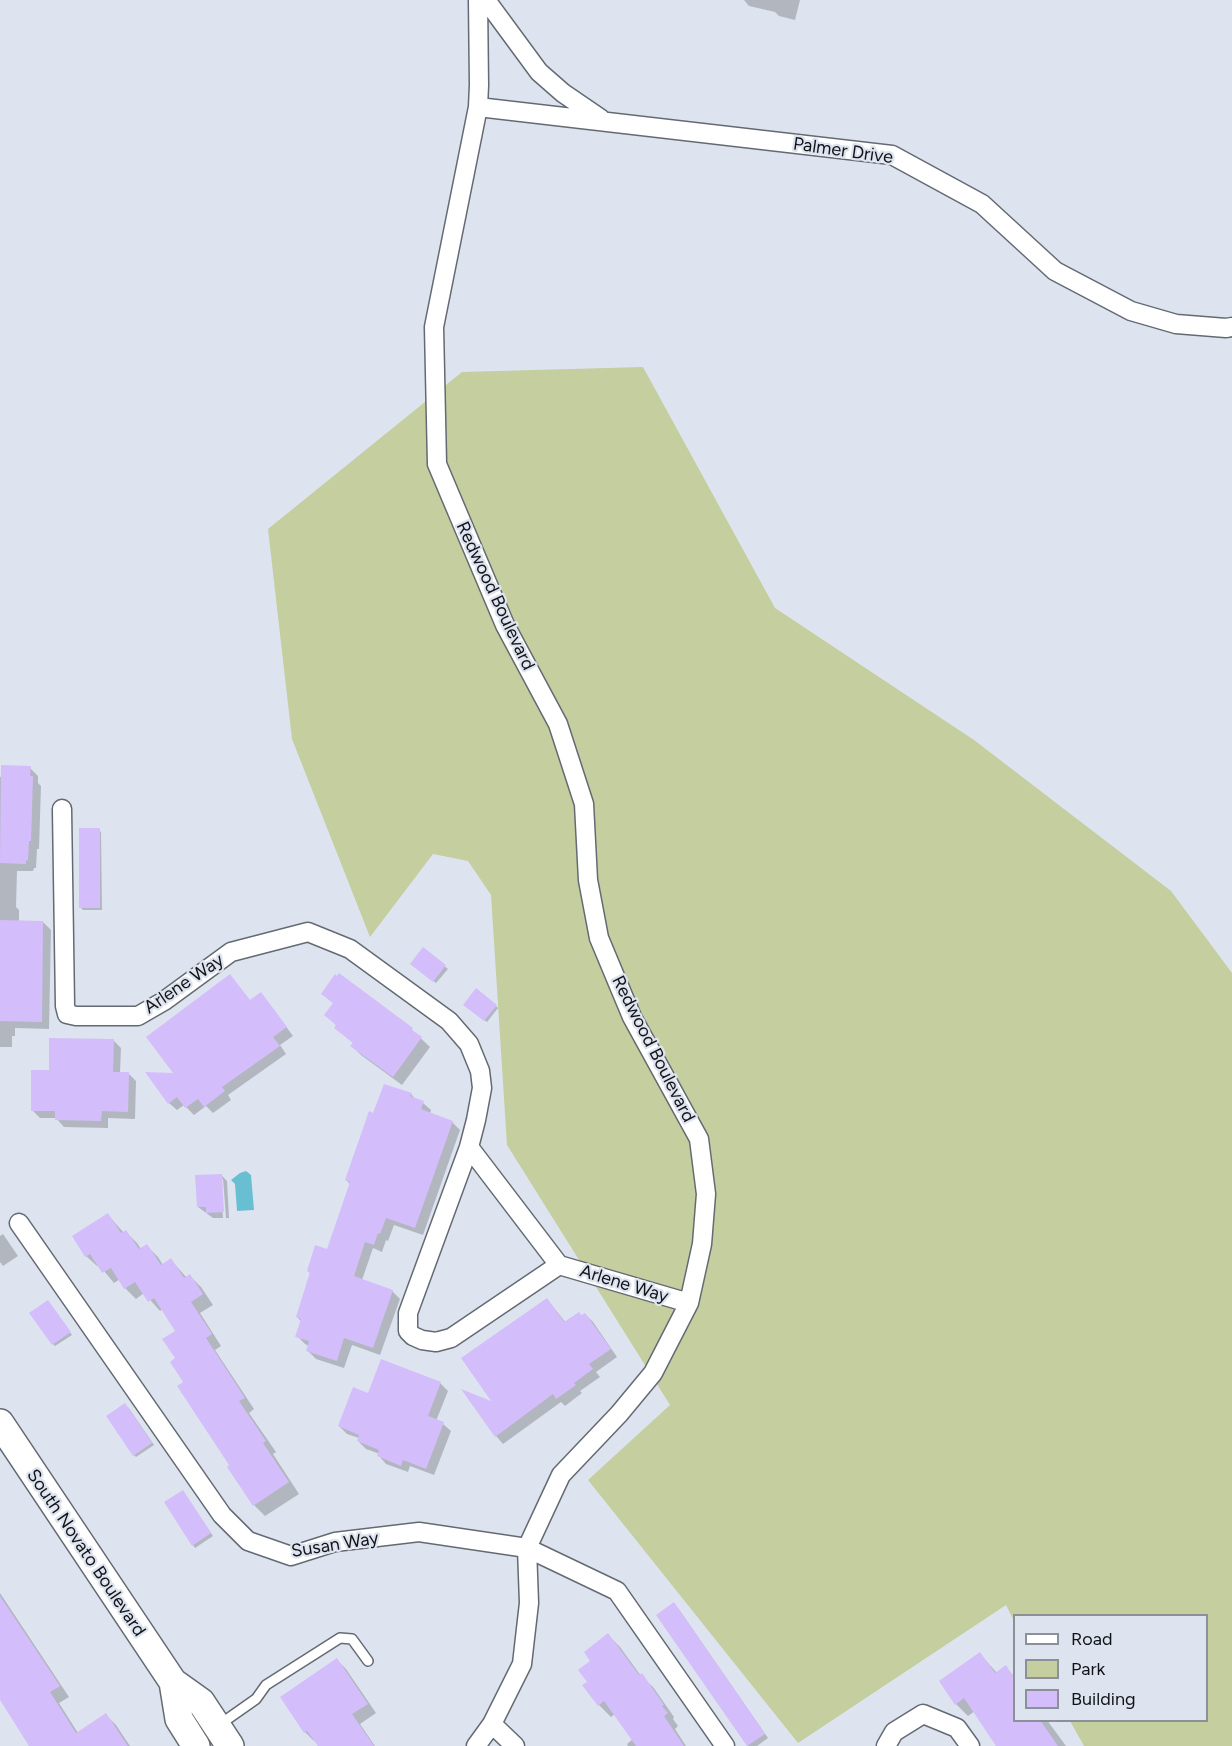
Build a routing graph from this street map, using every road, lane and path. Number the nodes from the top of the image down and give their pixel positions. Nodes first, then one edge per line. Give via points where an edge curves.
1 (478, 0) edge
2 (486, 0) edge
3 (477, 107) junction
4 (605, 122) junction
5 (1232, 327) edge
6 (62, 809) dead end
7 (469, 1147) junction
8 (19, 1223) dead end
9 (559, 1264) junction
10 (689, 1303) junction
11 (0, 1423) edge
12 (527, 1548) junction
13 (368, 1661) dead end
14 (173, 1682) junction
15 (492, 1724) junction
16 (223, 1736) edge
17 (196, 1746) edge
18 (476, 1746) edge
19 (515, 1746) edge
20 (725, 1746) edge
21 (886, 1746) edge
22 (970, 1746) edge

1 - 3 street, Redwood Boulevard
2 - 4 street via 539,72
3 - 4 street, Palmer Drive
3 - 10 street, Redwood Boulevard via 434,327 437,464 505,626 558,724 584,804 588,880 599,938 632,1017 699,1139 706,1194 702,1244
4 - 5 street, Palmer Drive via 892,155 982,204 1055,271 1131,311 1176,324
6 - 7 street, Arlene Way via 68,1014 138,1016 231,952 308,932 350,949 449,1021 469,1044 480,1071 482,1089
7 - 9 street, Arlene Way
7 - 9 street, Arlene Way via 408,1313 408,1331 422,1340 451,1338
8 - 12 street, Susan Way via 222,1515 248,1541 291,1556 335,1542 419,1532
9 - 10 street, Arlene Way
10 - 12 street, Redwood Boulevard via 653,1373 561,1475
11 - 14 main road, South Novato Boulevard
12 - 15 street, Redwood Boulevard via 529,1603 522,1664
12 - 20 street, Susan Way via 617,1591
13 - 16 lane via 352,1639 340,1638 266,1685
14 - 16 main road, South Novato Boulevard via 201,1702
14 - 17 main road, South Novato Boulevard via 179,1719
15 - 18 street, Redwood Boulevard
15 - 19 street
21 - 22 street via 894,1732 923,1714 957,1728

